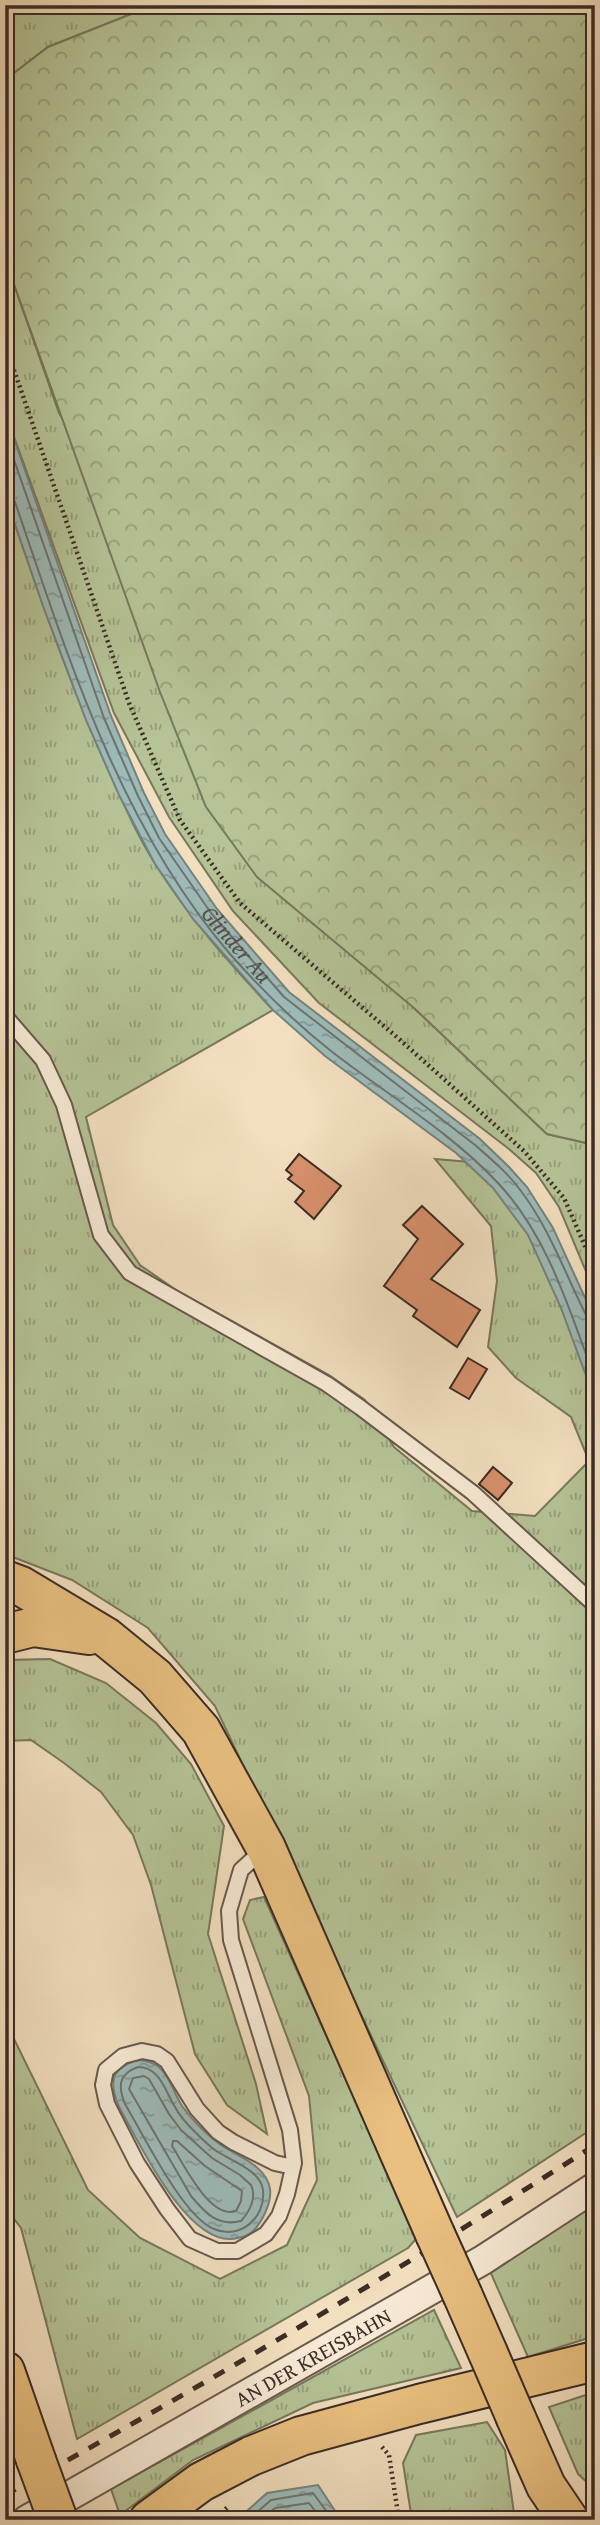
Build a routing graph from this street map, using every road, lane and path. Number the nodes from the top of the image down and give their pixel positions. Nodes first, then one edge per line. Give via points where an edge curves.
1 (5, 344) edge
2 (5, 1016) edge
3 (595, 1269) edge
4 (5, 1580) edge
5 (595, 1605) edge
6 (5, 1634) edge
7 (106, 1637) junction
8 (266, 1848) junction
9 (293, 2167) junction
10 (595, 2187) edge
11 (595, 2361) edge
12 (5, 2371) edge
13 (370, 2450) dead end
14 (237, 2497) dead end
15 (551, 2503) edge
16 (27, 2520) edge
17 (58, 2520) edge
18 (149, 2520) edge
19 (213, 2520) edge
20 (399, 2520) edge
21 (569, 2520) edge
22 (590, 2520) edge

1 - 3 path via 129,704 180,820 240,903 524,1151 564,1198
2 - 5 lane via 43,1060 77,1144 101,1235 130,1273 327,1384 361,1408 473,1493
4 - 7 highway
6 - 7 highway via 33,1627
7 - 8 highway via 155,1677 201,1730
8 - 9 lane via 241,1870 229,1910 232,1941 290,2130
8 - 15 highway, bridge
9 - 9 lane via 279,2216 261,2239 237,2251 217,2250 191,2239 137,2163 107,2104 106,2070 122,2056 142,2051 157,2054 218,2132 275,2163
10 - 16 street, AN DER KREISBAHN via 483,2260
11 - 18 highway via 301,2436 201,2482
12 - 17 highway, bridge
13 - 20 path via 382,2447 389,2455
14 - 19 path
15 - 21 highway
15 - 22 highway

